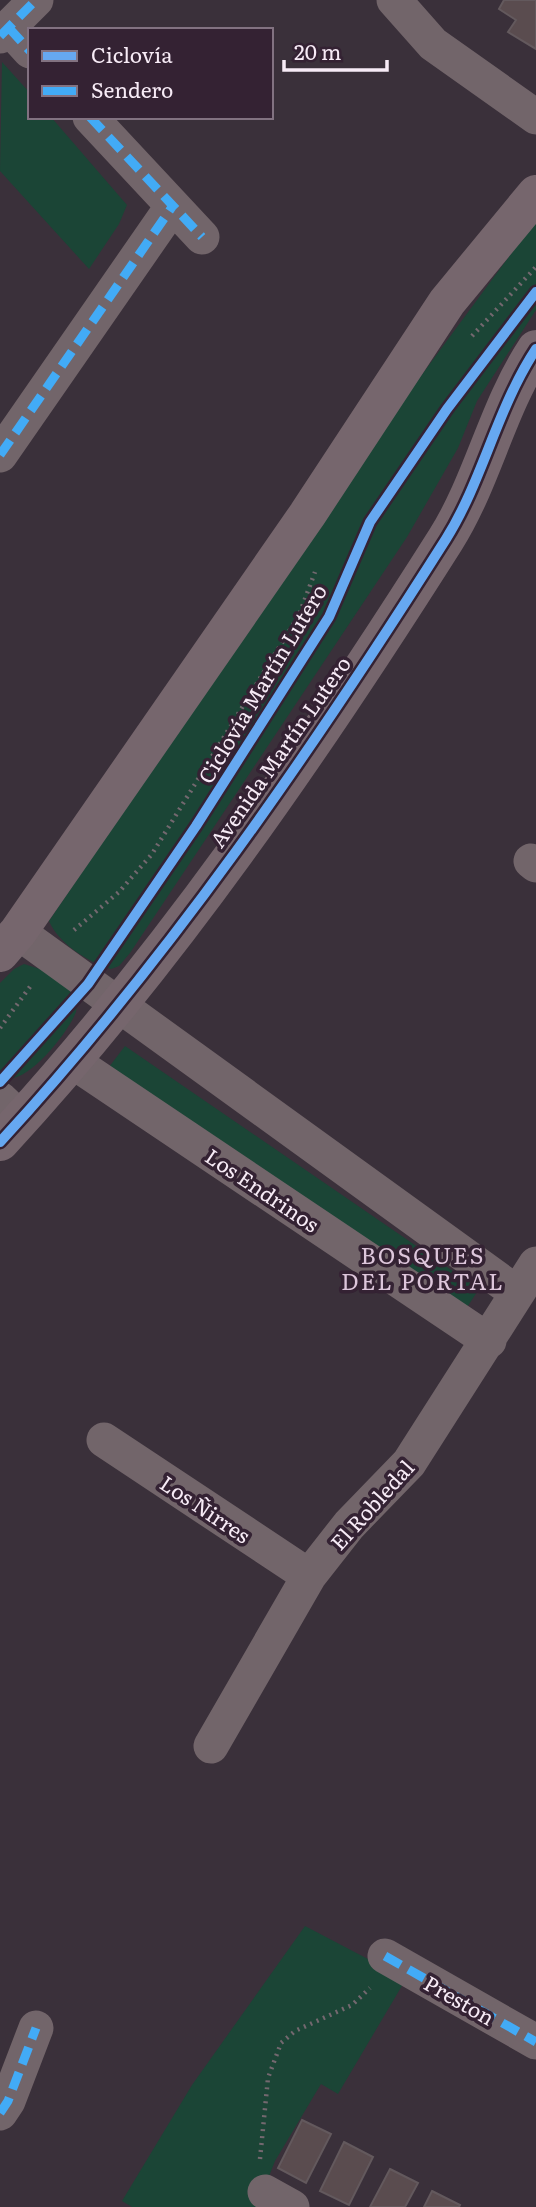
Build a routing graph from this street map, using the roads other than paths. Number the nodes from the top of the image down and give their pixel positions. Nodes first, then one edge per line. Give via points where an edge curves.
1 (36, 0) edge
2 (394, 0) edge
3 (13, 38) edge
4 (536, 117) edge
5 (92, 119) edge
6 (536, 194) edge
7 (172, 207) junction
8 (202, 237) dead end
9 (536, 349) edge
10 (0, 455) edge
11 (9, 942) edge
12 (116, 1004) junction
13 (72, 1061) junction
14 (7, 1120) edge
15 (536, 1264) edge
16 (517, 1293) junction
17 (489, 1341) junction
18 (104, 1440) dead end
19 (309, 1576) junction
20 (211, 1746) dead end
21 (385, 1956) road end
22 (36, 2028) dead end
23 (536, 2042) edge
24 (0, 2113) edge

1 - 3 street
2 - 4 street via 433,44
5 - 7 street
6 - 11 street via 447,302 307,515
7 - 8 street
7 - 10 street
9 - 12 street, Avenida Martín Lutero via 503,413 463,510 444,541 295,765 185,919
11 - 12 street via 52,958
12 - 13 street, Avenida Martín Lutero
12 - 16 street
13 - 14 street, Avenida Martín Lutero
13 - 17 street, Los Endrinos
15 - 16 street, El Robledal
16 - 17 street, El Robledal
17 - 19 street, El Robledal via 409,1463 349,1525
18 - 19 street, Los Ñirres
19 - 20 street, El Robledal
21 - 23 street, Preston
22 - 24 street

